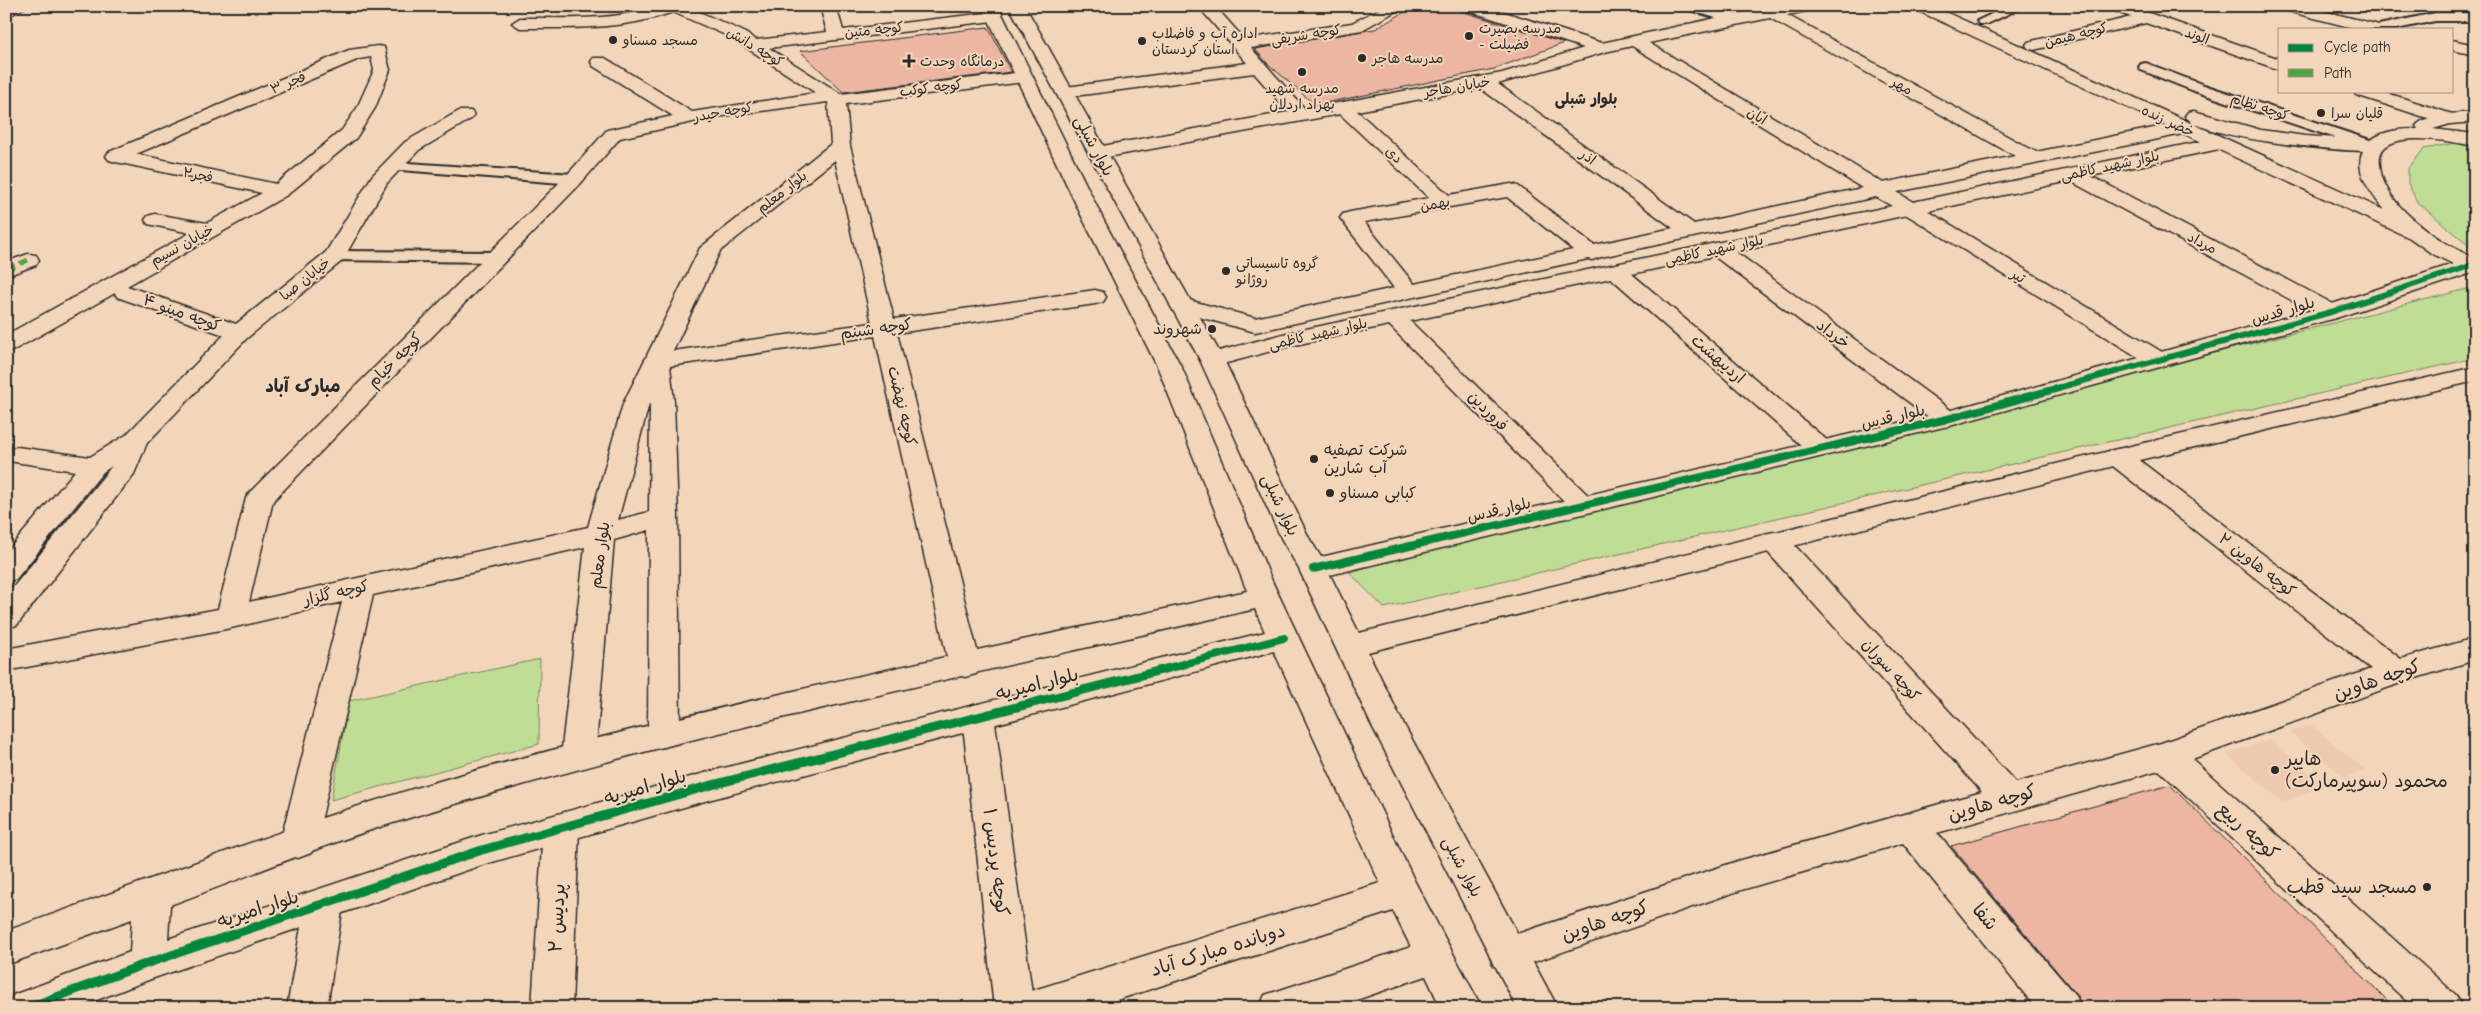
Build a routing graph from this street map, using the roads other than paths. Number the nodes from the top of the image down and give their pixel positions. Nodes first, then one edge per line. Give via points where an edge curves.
1 (19, 6) edge
2 (673, 6) edge
3 (828, 6) edge
4 (1206, 6) edge
5 (1397, 6) edge
6 (1468, 6) edge
7 (1690, 6) edge
8 (1813, 6) edge
9 (1919, 6) edge
10 (1950, 6) edge
11 (2019, 6) edge
12 (2114, 6) edge
13 (2285, 6) edge
14 (1000, 10) edge
15 (6, 13) edge
16 (1772, 13) junction
17 (2475, 17) edge
18 (2148, 18) junction
19 (1736, 19) junction
20 (1983, 21) junction
21 (520, 23) dead end
22 (2374, 28) edge
23 (2383, 28) edge
24 (836, 34) junction
25 (1635, 41) junction
26 (753, 45) junction
27 (1239, 45) junction
28 (2034, 45) junction
29 (2454, 46) edge
30 (1601, 48) junction
31 (2475, 50) edge
32 (599, 62) dead end
33 (2278, 64) edge
34 (1258, 67) junction
35 (2146, 67) dead end
36 (1024, 77) junction
37 (1483, 82) junction
38 (1066, 92) junction
39 (2365, 92) edge
40 (835, 98) junction
41 (1344, 108) junction
42 (465, 115) dead end
43 (1301, 116) junction
44 (2475, 117) edge
45 (689, 118) junction
46 (2449, 119) junction
47 (2183, 128) junction
48 (349, 134) joint
49 (614, 134) joint
50 (2396, 136) junction
51 (2475, 140) edge
52 (2217, 144) junction
53 (841, 146) junction
54 (2374, 146) junction
55 (1097, 153) junction
56 (116, 156) joint
57 (2032, 158) junction
58 (393, 166) junction
59 (2072, 174) junction
60 (574, 179) junction
61 (1879, 190) junction
62 (280, 192) junction
63 (1445, 202) junction
64 (1908, 209) junction
65 (156, 220) dead end
66 (210, 230) junction
67 (1692, 232) junction
68 (2418, 234) junction
69 (1718, 249) junction
70 (1592, 254) junction
71 (334, 256) junction
72 (496, 257) junction
73 (28, 260) dead end
74 (2474, 266) edge
75 (6, 270) edge
76 (1616, 271) junction
77 (125, 292) dead end
78 (1409, 292) junction
79 (1094, 297) dead end
80 (1181, 305) junction
81 (2332, 312) junction
82 (1394, 318) junction
83 (884, 328) junction
84 (239, 333) junction
85 (6, 345) edge
86 (1212, 360) junction
87 (2159, 360) junction
88 (657, 361) junction
89 (2475, 374) edge
90 (1947, 419) junction
91 (136, 441) junction
92 (1820, 448) junction
93 (17, 455) dead end
94 (2118, 457) junction
95 (94, 466) junction
96 (1583, 504) junction
97 (664, 517) junction
98 (600, 534) junction
99 (1774, 541) junction
100 (1313, 569) junction
101 (6, 572) edge
102 (360, 588) junction
103 (1264, 597) junction
104 (6, 617) edge
105 (231, 617) junction
106 (1284, 638) junction
107 (1348, 646) junction
108 (2475, 649) edge
109 (6, 660) edge
110 (965, 666) junction
111 (2396, 672) junction
112 (978, 716) junction
113 (664, 734) junction
114 (2165, 755) junction
115 (578, 756) junction
116 (2009, 798) junction
117 (1910, 826) junction
118 (561, 828) junction
119 (298, 843) junction
120 (1402, 892) junction
121 (152, 895) junction
122 (324, 904) junction
123 (6, 948) edge
124 (1508, 954) junction
125 (1435, 956) junction
126 (148, 963) junction
127 (27, 1008) edge
128 (307, 1008) edge
129 (552, 1008) edge
130 (1014, 1008) edge
131 (1034, 1008) edge
132 (1279, 1008) edge
133 (1462, 1008) edge
134 (1538, 1008) edge
135 (2061, 1008) edge
136 (2442, 1008) edge

1 - 15 street
2 - 21 street via 641,18 587,23
2 - 26 street, کوچه دانش
3 - 24 street
4 - 27 street
5 - 27 street, کوچه شریفی via 1356,27
6 - 30 street
7 - 19 street
8 - 16 street, خیابان هاجر
9 - 47 street, خضر زنده
10 - 20 street, خضر زنده
11 - 20 lane
12 - 18 street, الوند
13 - 22 street
14 - 24 street, کوچه متین
14 - 36 street, بلوار شبلی
14 - 38 street, بلوار شبلی
16 - 19 street, خیابان هاجر
16 - 57 street, مهر
17 - 23 lane via 2435,18
18 - 28 street, کوچه هیمن
18 - 33 street, الوند
19 - 25 street, خیابان هاجر
20 - 28 street, خضر زنده
24 - 26 street, کوچه متین
25 - 30 street, خیابان هاجر
25 - 61 street, ابان
26 - 40 street, کوچه دانش
27 - 34 street
28 - 54 street, خضر زنده via 2092,74 2220,126 2288,141
29 - 31 street
30 - 37 street, خیابان هاجر
32 - 45 street
34 - 38 street
34 - 43 street
35 - 54 lane, کوچه نظام
36 - 40 street, کوچه کوکب
36 - 103 street, بلوار شبلی via 1092,219 1170,368
37 - 41 street, خیابان هاجر
37 - 67 street, اذر
38 - 55 street, بلوار شبلی
39 - 46 street
40 - 45 street, کوچه حیدر
40 - 53 street
41 - 43 street, خیابان هاجر
41 - 63 street, دی
42 - 58 street, خیابان صبا via 412,146
43 - 55 street, خیابان هاجر
44 - 46 street
45 - 49 street, کوچه حیدر
46 - 50 street
47 - 52 street, خضر زنده
47 - 57 street, بلوار شهید کاظمی
48 - 56 street, فجر ۳ via 366,108 382,70 378,51 355,54
48 - 62 street, خیابان نسیم
49 - 60 street, کوچه خیام
50 - 51 street via 2441,135
50 - 54 street
52 - 59 street, بلوار شهید کاظمی
52 - 68 street, خضر زنده
53 - 83 street, کوچه نهضت
53 - 88 street, بلوار معلم via 711,248
54 - 68 street via 2368,162 2374,181 2386,200
55 - 80 street, بلوار شبلی
56 - 62 street, فجر۲
57 - 61 street, بلوار شهید کاظمی
58 - 60 lane
58 - 71 street, خیابان صبا via 378,180
59 - 64 street, بلوار شهید کاظمی
59 - 81 street, مرداد
60 - 72 street, کوچه خیام
61 - 64 street, تیر
61 - 67 street, بلوار شهید کاظمی
62 - 66 street, خیابان نسیم
63 - 70 street, بهمن via 1511,190
63 - 78 street, بهمن via 1350,218
64 - 69 street, بلوار شهید کاظمی
64 - 87 street, تیر
65 - 66 street
66 - 85 street, خیابان نسیم
67 - 70 street, بلوار شهید کاظمی
68 - 74 street
69 - 76 street, بلوار شهید کاظمی
69 - 90 street, خرداد
70 - 78 street, بلوار شهید کاظمی
71 - 72 lane
71 - 84 street, خیابان صبا
72 - 105 street, کوچه خیام via 260,498
73 - 75 street
74 - 81 street, بلوار قدس
76 - 82 street, بلوار شهید کاظمی
76 - 92 street, اردیبهشت
77 - 84 street, کوچه مینو ۴
78 - 80 street, بلوار شهید کاظمی via 1255,325
79 - 83 street, کوچه شبنم
80 - 86 street, بلوار شبلی
81 - 87 street, بلوار قدس
82 - 86 street, بلوار شهید کاظمی via 1287,340
82 - 96 street, فروردین
83 - 88 street, کوچه شبنم
83 - 110 street, کوچه نهضت
84 - 91 street, خیابان صبا
86 - 100 street, بلوار شبلی via 1295,538
87 - 90 street, بلوار قدس
88 - 97 street via 662,402
88 - 98 street, بلوار معلم via 636,404
89 - 94 street
90 - 92 street, بلوار قدس
91 - 95 street, خیابان صبا
91 - 104 street, خیابان صبا via 126,468
92 - 96 street, بلوار قدس
93 - 95 street
94 - 99 street
94 - 111 street, کوچه هاوین ۲
95 - 101 street, خیابان صبا
96 - 100 street, بلوار قدس
97 - 98 street, کوچه گلزار
97 - 113 street
98 - 102 street, کوچه گلزار
98 - 115 street, بلوار معلم
99 - 107 street
99 - 116 street, کوچه سوران
100 - 107 street, بلوار شبلی
102 - 105 street, کوچه گلزار
102 - 119 street
103 - 106 street, بلوار شبلی
103 - 110 street, بلوار امیریه
105 - 109 street, کوچه گلزار
106 - 112 street, بلوار امیریه
106 - 120 street, بلوار شبلی
107 - 124 street, بلوار شبلی
108 - 111 street, کوچه هاوین
110 - 113 street, بلوار امیریه
111 - 114 street, کوچه هاوین
112 - 118 street, بلوار امیریه
112 - 130 street, کوچه پردیس ۱
113 - 115 street, بلوار امیریه
114 - 116 street, کوچه هاوین
114 - 136 street, کوچه ربیع
115 - 119 street, بلوار امیریه via 383,812
116 - 117 street, کوچه هاوین
117 - 124 street, کوچه هاوین via 1738,876
117 - 135 street, شفا
118 - 122 street, بلوار امیریه via 482,850
118 - 129 street, پردیس ۲
119 - 121 street, بلوار امیریه
120 - 125 street, بلوار شبلی
120 - 131 street, دوبانده مبارک آباد
121 - 123 street, بلوار امیریه
121 - 126 street
122 - 126 street, بلوار امیریه
122 - 128 street
124 - 134 street, بلوار شبلی
125 - 132 street
125 - 133 street, بلوار شبلی
126 - 127 street, بلوار امیریه

